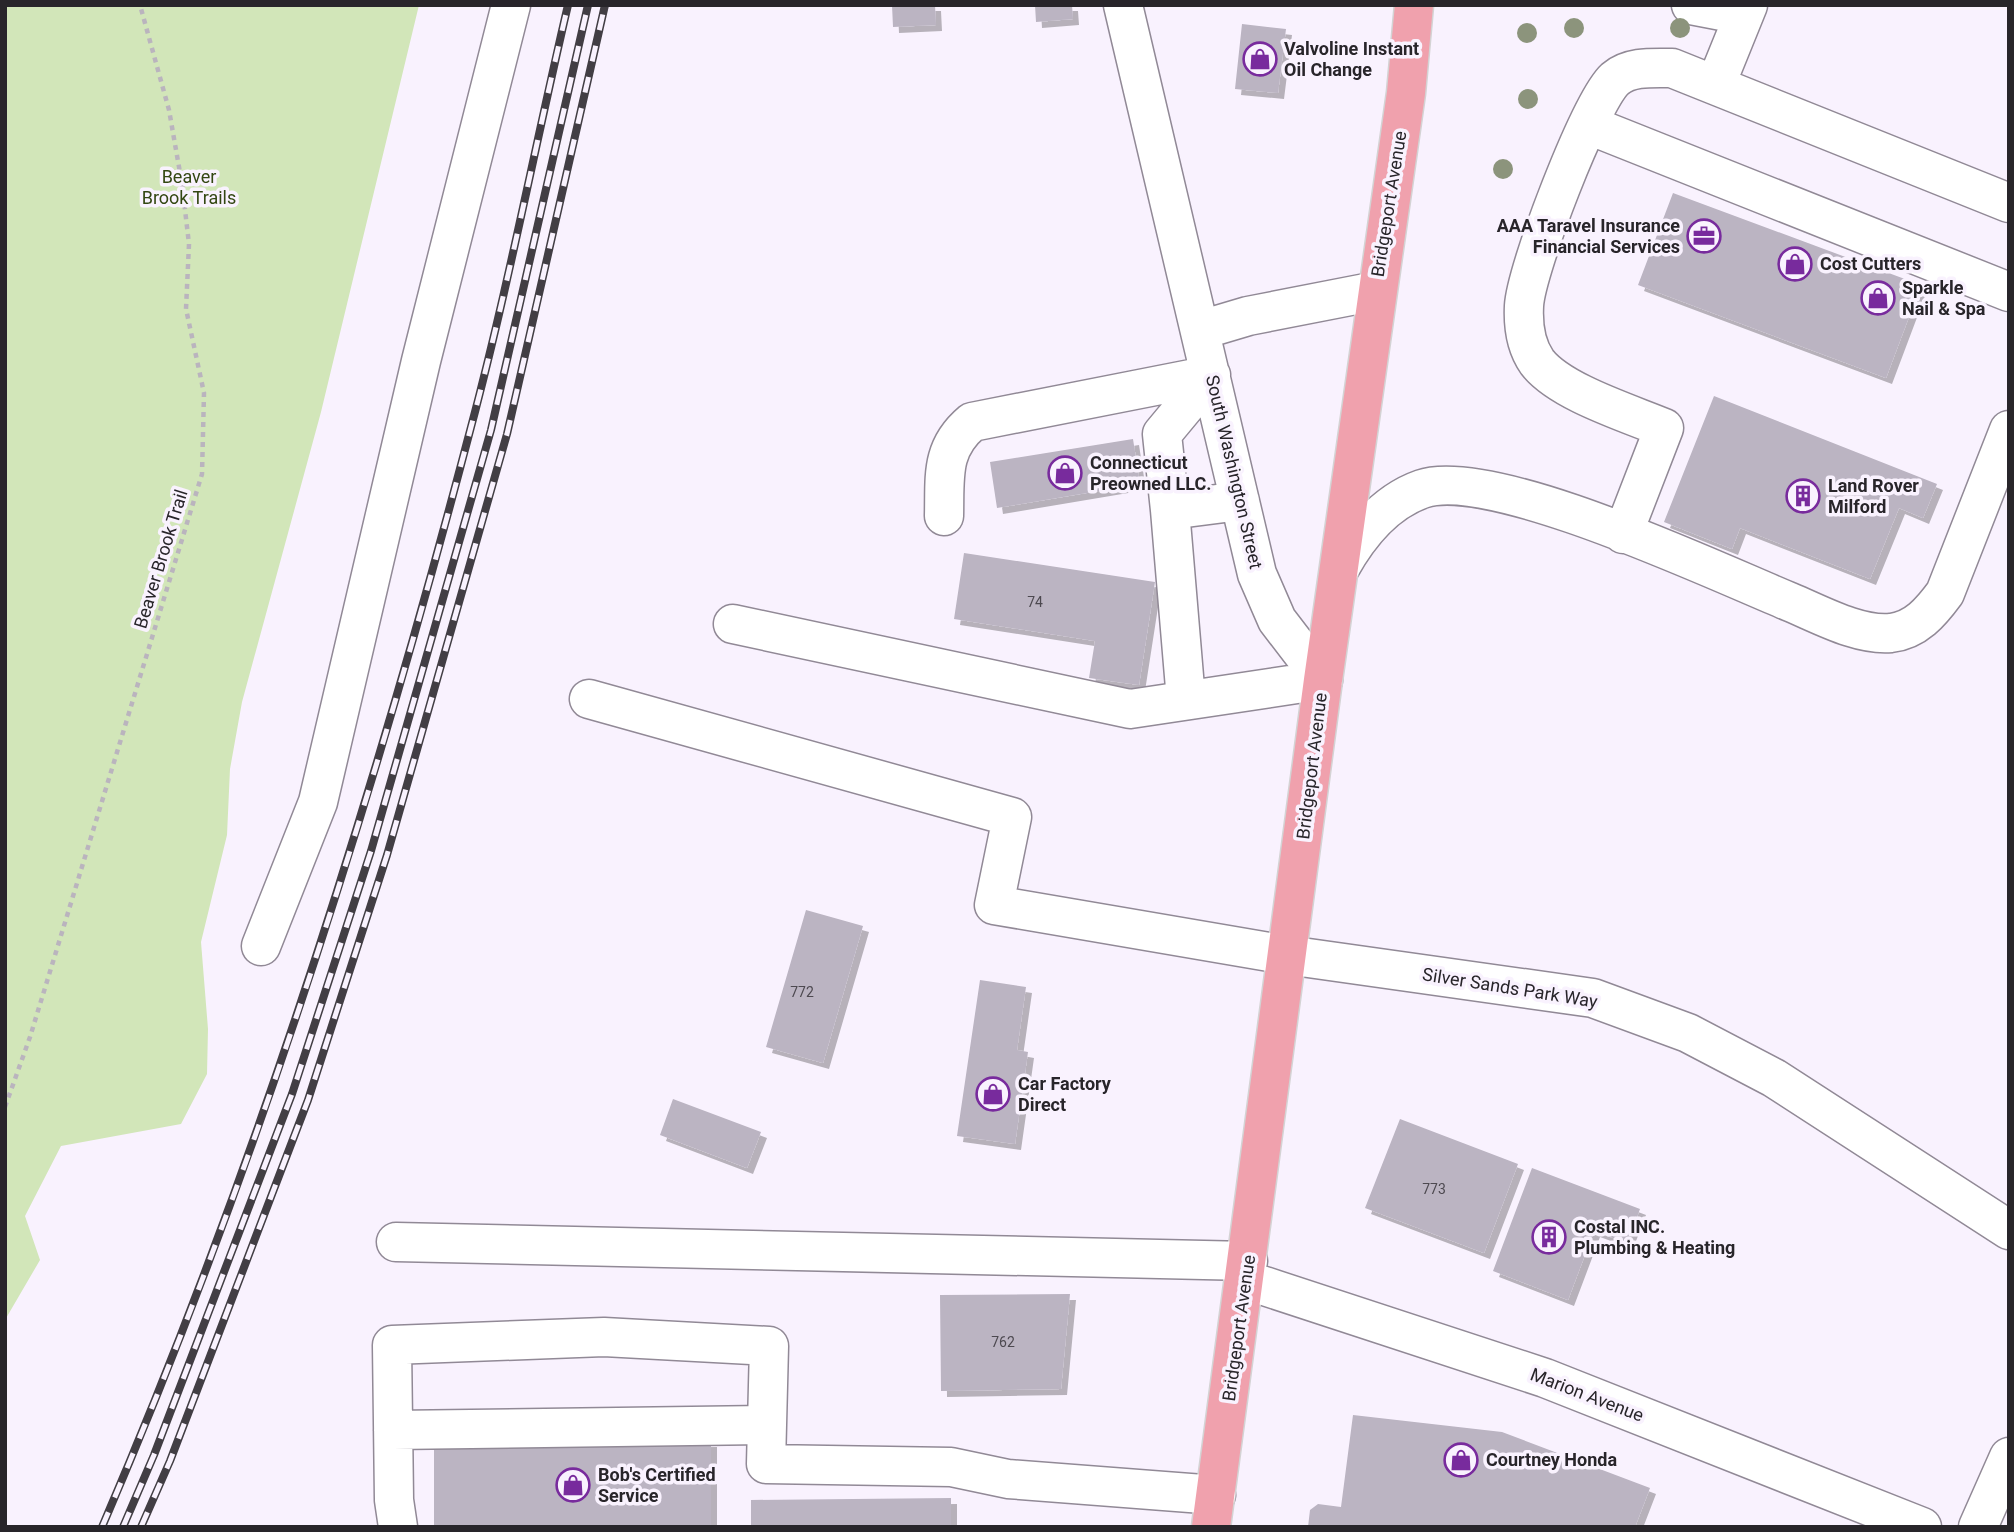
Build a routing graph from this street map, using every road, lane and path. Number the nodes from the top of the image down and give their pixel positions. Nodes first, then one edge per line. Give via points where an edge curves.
1 (140, 5) edge
2 (511, 5) edge
3 (1124, 5) edge
4 (1413, 5) edge
5 (1691, 5) edge
6 (1746, 10) edge
7 (1716, 84) junction
8 (1589, 125) junction
9 (2009, 203) edge
10 (1376, 291) junction
11 (2009, 292) edge
12 (1201, 330) junction
13 (1211, 375) junction
14 (2009, 430) edge
15 (1240, 501) junction
16 (1170, 510) junction
17 (944, 516) dead end
18 (1623, 534) junction
19 (1340, 568) junction
20 (733, 624) dead end
21 (1323, 680) junction
22 (589, 699) dead end
23 (1186, 700) junction
24 (261, 946) dead end
25 (1287, 955) junction
26 (5, 1107) edge
27 (2009, 1230) edge
28 (396, 1242) dead end
29 (1247, 1270) junction
30 (767, 1425) junction
31 (393, 1430) junction
32 (2009, 1457) edge
33 (1214, 1511) edge
34 (1992, 1511) edge
35 (398, 1527) edge
36 (1922, 1527) edge

1 - 26 path, Beaver Brook Trail via 169,110 182,184 189,244 186,309 204,393 202,474
2 - 24 street via 421,361 318,802
3 - 12 street, South Washington Street
4 - 10 main road, Bridgeport Avenue via 1406,93
5 - 6 street
6 - 7 street
7 - 8 street via 1672,68 1630,71 1604,93
7 - 9 street
8 - 11 street
8 - 18 street via 1538,247 1524,304 1524,335 1536,360 1561,383 1664,428
10 - 12 street
10 - 19 main road, Bridgeport Avenue
12 - 13 street, South Washington Street
13 - 15 street, South Washington Street
13 - 16 street via 1162,434
13 - 17 street via 972,422 956,436 946,459
14 - 18 street via 1945,593 1931,613 1913,626 1891,633 1839,623
15 - 16 street
15 - 21 street, South Washington Street via 1257,574 1277,620
16 - 23 street
18 - 19 street via 1485,487 1451,484 1424,488 1400,499 1362,534
19 - 21 main road, Bridgeport Avenue
20 - 23 street via 1130,709
21 - 23 street
21 - 25 main road, Bridgeport Avenue
22 - 25 street, Silver Sands Park Way via 1012,817 994,905
25 - 27 street, Silver Sands Park Way via 1593,998 1688,1033 1774,1077
25 - 29 main road, Bridgeport Avenue
28 - 29 street, Marion Avenue
29 - 33 main road, Bridgeport Avenue
29 - 36 street, Marion Avenue via 1545,1378
30 - 31 street
30 - 31 street via 769,1346 604,1337 392,1345
30 - 33 street via 766,1464 951,1466
31 - 35 street
32 - 34 street

